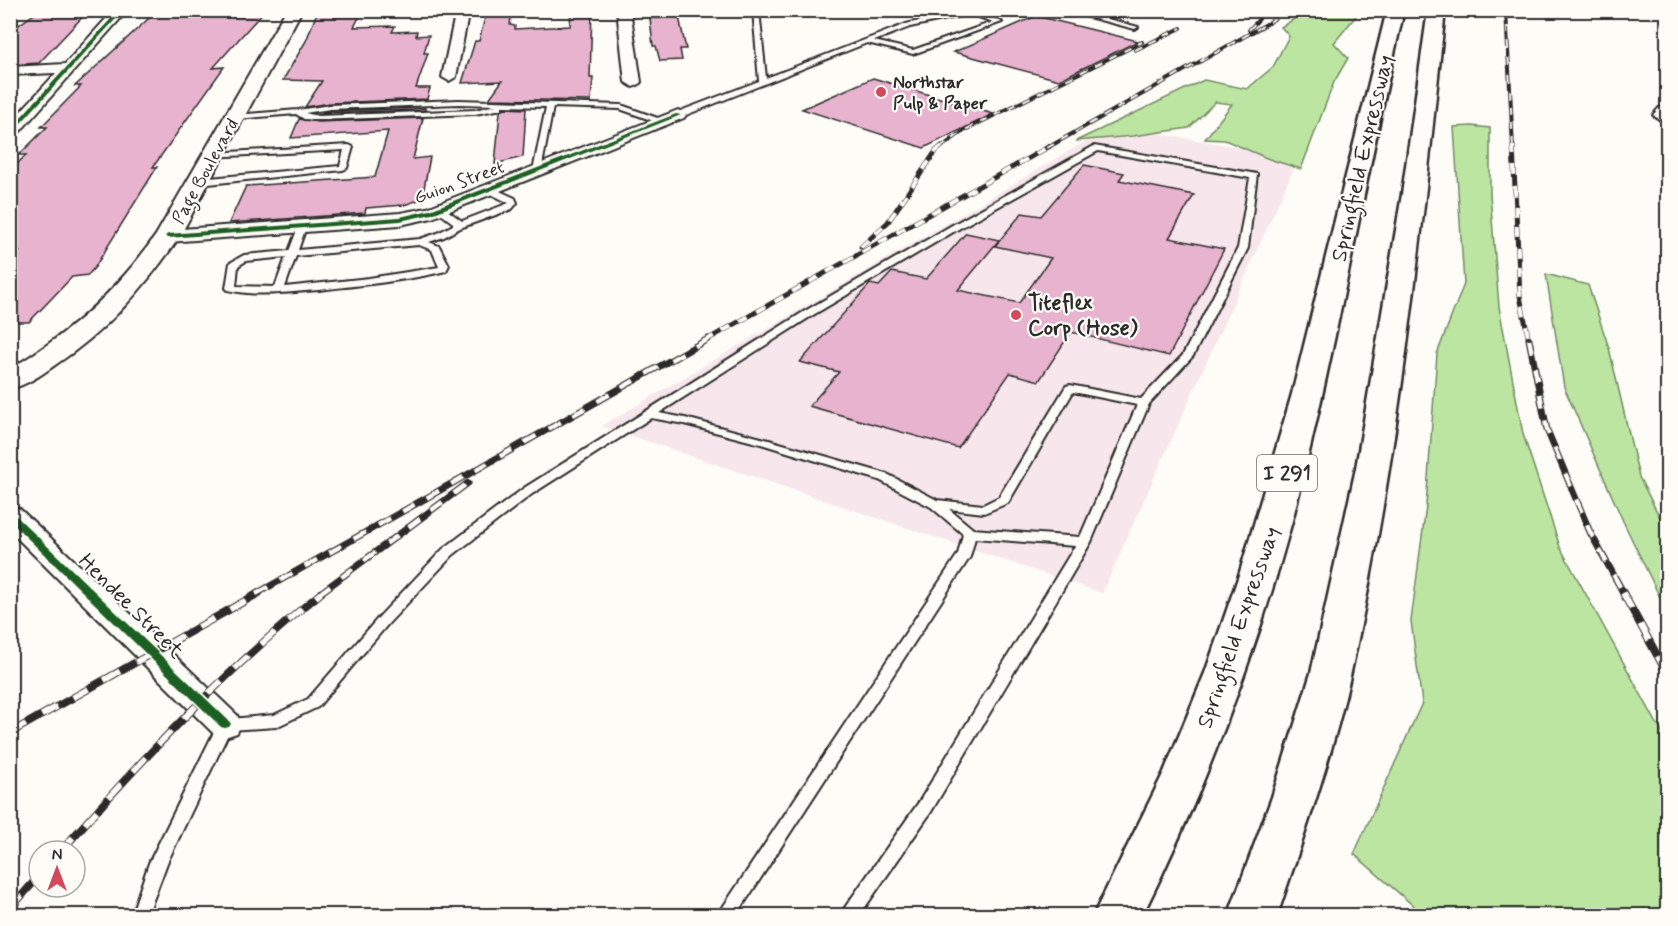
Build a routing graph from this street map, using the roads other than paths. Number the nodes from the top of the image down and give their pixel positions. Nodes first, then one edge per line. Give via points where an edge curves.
1 (122, 10) edge
2 (294, 10) edge
3 (463, 10) edge
4 (623, 10) edge
5 (756, 10) edge
6 (980, 10) edge
7 (1064, 10) edge
8 (1396, 10) edge
9 (1437, 10) edge
10 (971, 12) edge
11 (1135, 27) dead end
12 (866, 41) junction
13 (70, 68) junction
14 (10, 71) edge
15 (449, 77) dead end
16 (763, 81) junction
17 (633, 82) dead end
18 (550, 105) junction
19 (1668, 108) edge
20 (235, 117) junction
21 (670, 118) junction
22 (1668, 123) edge
23 (10, 133) edge
24 (213, 155) junction
25 (537, 171) junction
26 (199, 182) junction
27 (490, 190) junction
28 (440, 209) junction
29 (457, 226) junction
30 (302, 227) junction
31 (168, 236) junction
32 (420, 242) junction
33 (293, 254) junction
34 (279, 290) junction
35 (10, 381) edge
36 (1143, 403) junction
37 (651, 415) junction
38 (936, 504) junction
39 (10, 515) edge
40 (970, 533) junction
41 (1084, 542) junction
42 (225, 724) junction
43 (140, 915) edge
44 (726, 915) edge
45 (848, 915) edge
46 (1117, 915) edge
47 (1252, 915) edge

1 - 13 street
2 - 20 street, Page Boulevard
3 - 15 street
4 - 17 street
5 - 16 lane
6 - 10 lane
7 - 11 lane
8 - 46 highway, Springfield Expressway / I 291 via 1274,521 1236,643 1187,769
9 - 47 highway, Springfield Expressway via 1414,194 1364,514 1331,673 1294,797
10 - 12 lane via 908,25
10 - 12 lane via 999,22 913,52
12 - 16 lane
13 - 14 street
13 - 23 street
16 - 21 lane
18 - 20 lane via 512,103 475,112 318,118 298,112
18 - 21 lane via 621,107
18 - 25 lane
19 - 22 lane via 1658,115
20 - 24 street, Page Boulevard
21 - 25 street, Guion Street
24 - 26 street, Page Boulevard
24 - 26 lane via 349,147 343,168
25 - 27 street, Guion Street
26 - 31 street, Page Boulevard
27 - 28 street, Guion Street
27 - 29 lane via 513,203
28 - 29 lane via 458,222
28 - 30 street, Guion Street via 400,219
29 - 32 lane
30 - 31 street, Guion Street
30 - 33 lane
31 - 35 street, Page Boulevard via 138,279 100,320
32 - 33 lane
32 - 34 lane via 436,248 443,269
33 - 34 lane
33 - 34 lane via 244,258 233,265 231,288 235,292
36 - 37 lane via 1188,356 1243,248 1254,176 1097,148 809,313
36 - 38 lane via 1070,388 1004,500 984,509
36 - 41 lane
37 - 38 lane via 765,442 883,477
37 - 42 lane via 528,491 448,552 313,703 276,722
38 - 40 lane
39 - 42 street, Hendee Street
40 - 41 lane
40 - 44 lane via 965,554
41 - 45 lane via 925,807
42 - 43 lane via 158,863

